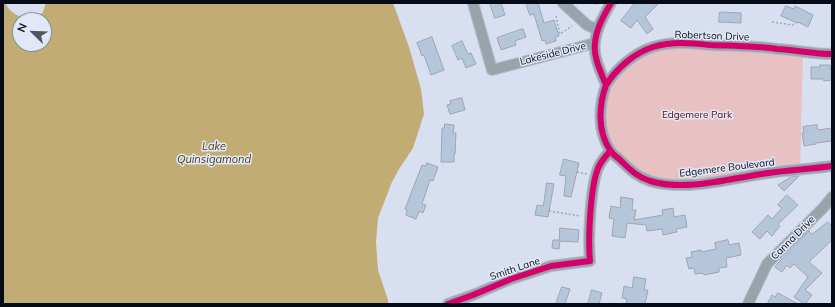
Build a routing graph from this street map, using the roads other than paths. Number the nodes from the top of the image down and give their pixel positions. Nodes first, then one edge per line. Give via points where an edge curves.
1 (473, 3) edge
2 (563, 3) edge
3 (611, 3) edge
4 (598, 30) junction
5 (595, 43) junction
6 (832, 54) edge
7 (606, 85) junction
8 (610, 151) junction
9 (832, 166) edge
10 (832, 197) edge
11 (828, 208) edge
12 (448, 304) edge
13 (748, 304) edge

1 - 5 street, Lakeside Drive via 492,70
2 - 4 street via 587,25
3 - 4 street, Lakeside Drive
4 - 5 street, Lakeside Drive
5 - 7 street via 598,64
6 - 7 street, Robertson Drive via 777,48 666,44 635,56
7 - 8 street via 602,100 601,128
8 - 9 street, Edgemere Boulevard via 634,174 650,181 668,184 701,184
8 - 12 street, Smith Lane via 596,173 590,218 590,261 551,266
10 - 11 street, Canna Drive
11 - 13 street, Canna Drive via 767,264

